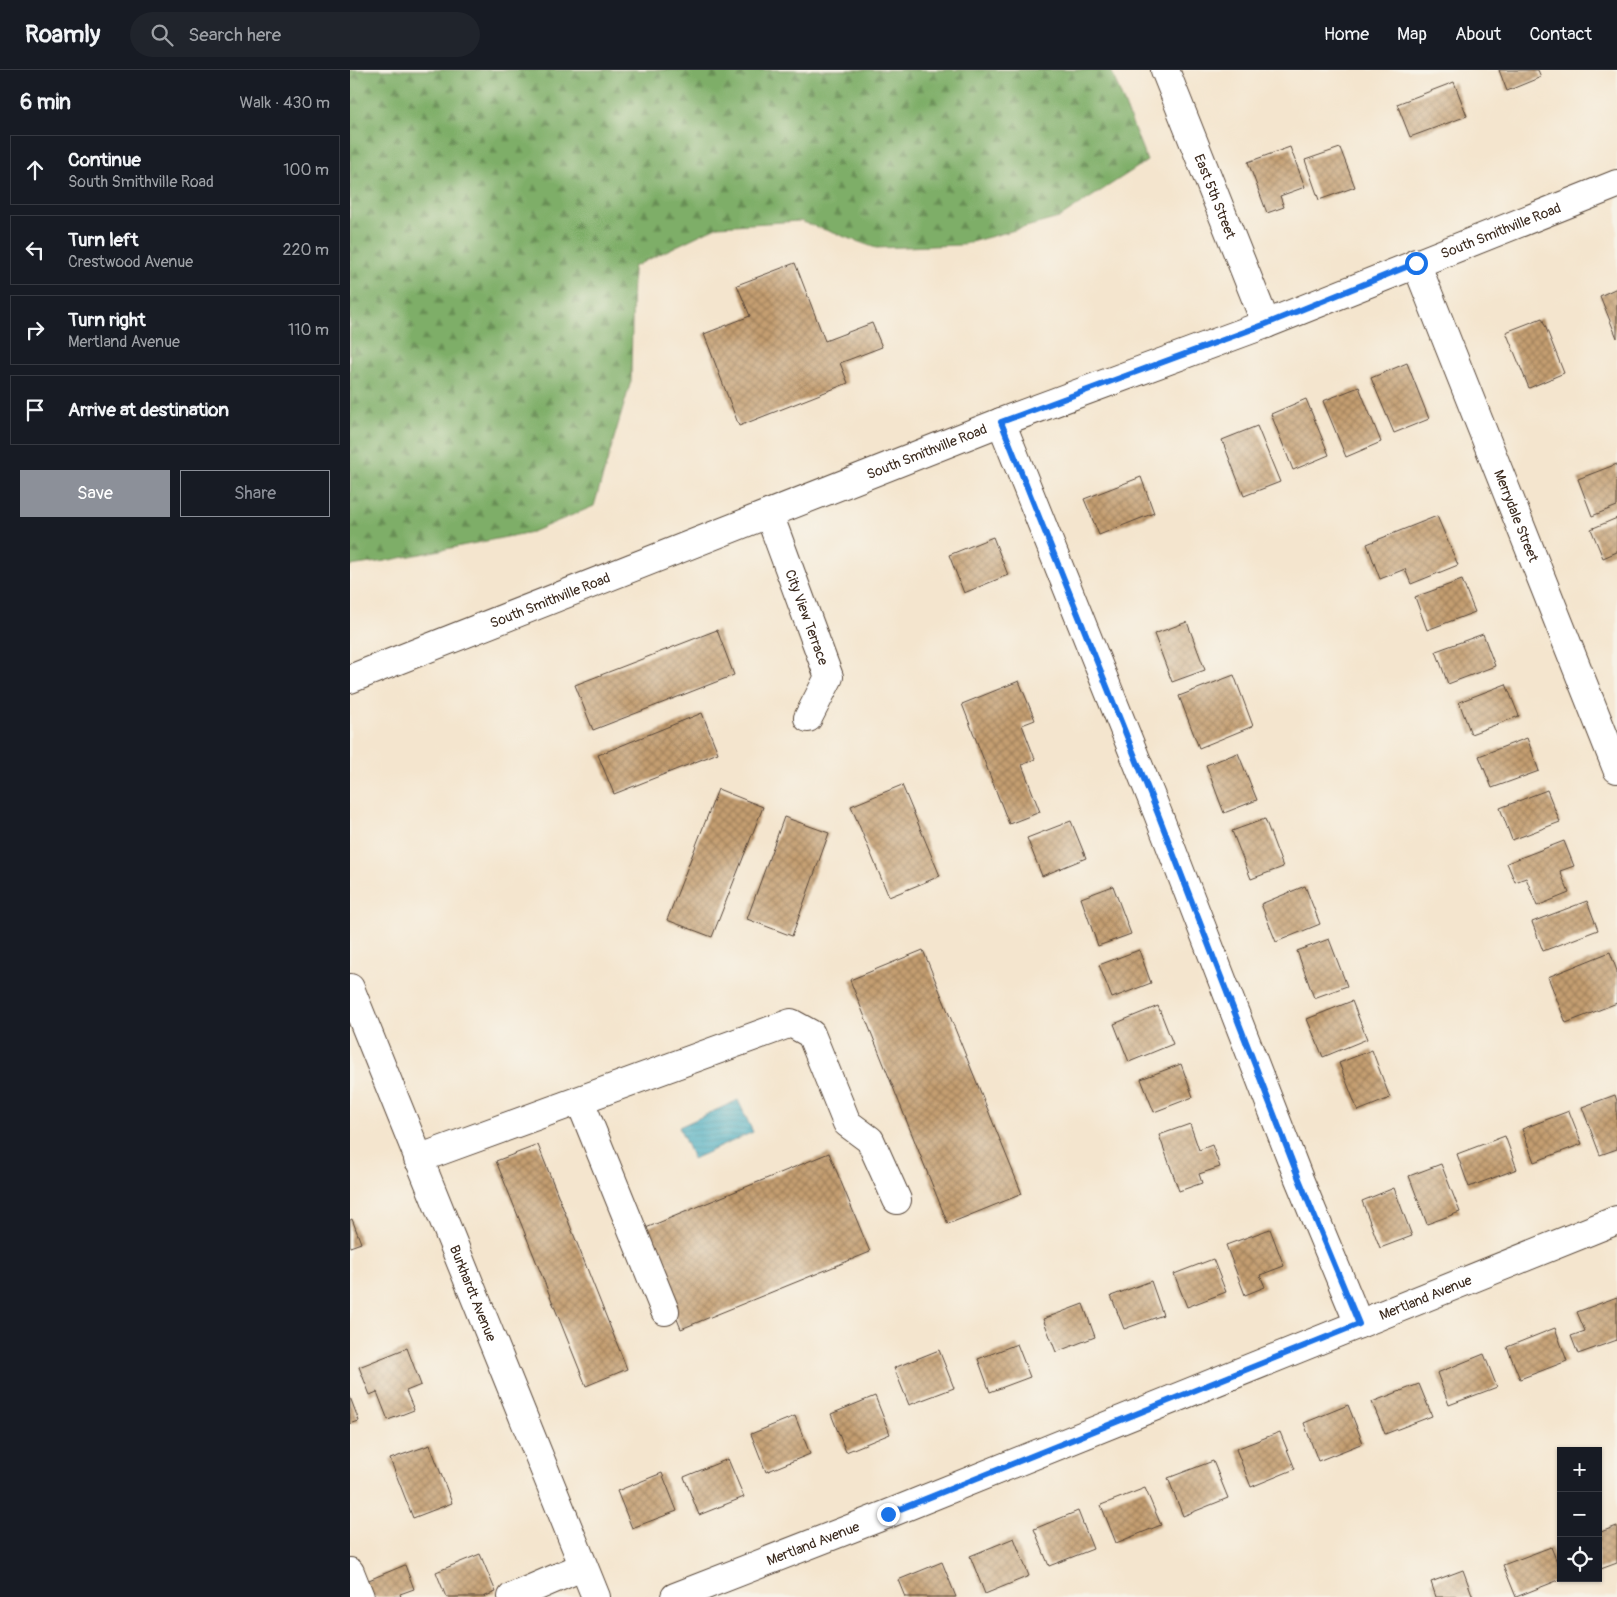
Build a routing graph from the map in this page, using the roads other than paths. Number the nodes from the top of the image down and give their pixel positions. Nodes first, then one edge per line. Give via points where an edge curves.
1 (1165, 70) edge
2 (1617, 184) edge
3 (1416, 263) junction
4 (1266, 324) junction
5 (1001, 422) junction
6 (769, 514) junction
7 (350, 679) edge
8 (808, 718) dead end
9 (1617, 769) edge
10 (350, 988) edge
11 (580, 1101) junction
12 (418, 1159) junction
13 (897, 1200) dead end
14 (1617, 1220) edge
15 (665, 1311) dead end
16 (1359, 1324) junction
17 (582, 1567) junction
18 (350, 1572) edge
19 (360, 1597) edge
20 (512, 1597) edge
21 (596, 1597) edge
22 (676, 1597) edge

1 - 4 street, East 5th Street
2 - 3 street, South Smithville Road
3 - 4 street, South Smithville Road
3 - 9 street, Merrydale Street
4 - 5 street, South Smithville Road
5 - 6 street, South Smithville Road
5 - 16 street via 1158,814 1295,1170
6 - 7 street, South Smithville Road
6 - 8 street, City View Terrace via 830,677
10 - 12 street, Burkhardt Avenue
11 - 12 street
11 - 13 street via 791,1023 811,1034 847,1123 870,1140
11 - 15 street
12 - 17 street, Burkhardt Avenue
14 - 16 street, Mertland Avenue
16 - 22 street, Mertland Avenue
17 - 20 street
17 - 21 street, Burkhardt Avenue
18 - 19 street

